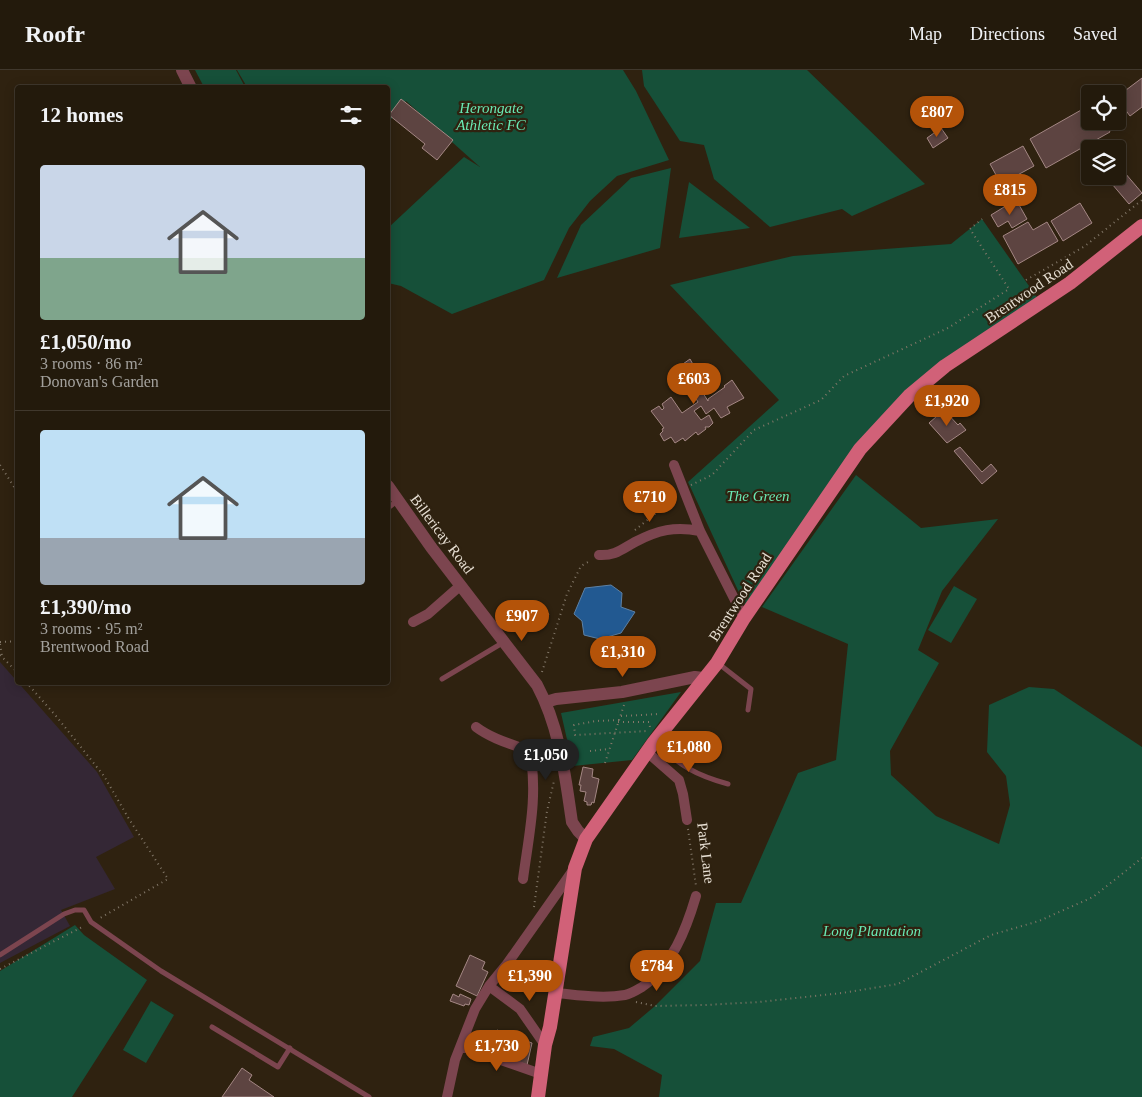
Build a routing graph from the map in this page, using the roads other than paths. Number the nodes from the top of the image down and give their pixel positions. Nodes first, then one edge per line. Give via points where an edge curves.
1 (182, 70) edge
2 (190, 85) edge
3 (1142, 226) edge
4 (674, 465) dead end
5 (392, 504) edge
6 (700, 531) junction
7 (599, 555) road end
8 (460, 585) junction
9 (744, 618) junction
10 (413, 622) dead end
11 (504, 642) junction
12 (717, 663) junction
13 (703, 678) junction
14 (442, 679) dead end
15 (546, 702) junction
16 (748, 710) dead end
17 (476, 726) dead end
18 (560, 745) junction
19 (650, 747) junction
20 (530, 751) junction
21 (728, 784) dead end
22 (687, 820) road end
23 (586, 839) junction
24 (575, 868) junction
25 (522, 879) dead end
26 (696, 896) road end
27 (0, 955) edge
28 (489, 986) junction
29 (556, 993) junction
30 (212, 1026) dead end
31 (545, 1045) junction
32 (461, 1046) junction
33 (290, 1048) junction
34 (541, 1074) junction
35 (369, 1097) edge
36 (447, 1097) edge
37 (538, 1097) edge

1 - 2 street
3 - 9 main road, Brentwood Road via 1070,283 946,366 909,396 860,449
4 - 6 street
5 - 8 street, Billericay Road
6 - 7 street via 683,527 666,529 616,554
6 - 9 street
8 - 10 street via 428,614
8 - 11 street, Billericay Road
9 - 12 main road, Brentwood Road
11 - 14 lane
11 - 15 street, Billericay Road
12 - 13 main road, Brentwood Road
12 - 16 lane via 751,689
13 - 15 street
13 - 19 main road, Brentwood Road
15 - 18 street, Billericay Road
17 - 20 street
18 - 20 street
18 - 23 street, Billericay Road via 572,822
19 - 21 lane via 696,774
19 - 22 street, Park Lane via 679,780
19 - 23 main road, Brentwood Road
20 - 25 street via 534,800
23 - 24 main road, Brentwood Road
24 - 28 street
24 - 29 main road, Brentwood Road
26 - 29 street, Park Lane via 684,932 652,980 627,995 609,997
27 - 33 lane via 64,914 84,910 91,922 160,971
28 - 31 street via 520,1009
28 - 32 street via 475,1009
29 - 31 main road, Brentwood Road
30 - 33 lane via 278,1067
31 - 34 main road, Brentwood Road
32 - 34 street
32 - 36 street
33 - 35 lane
34 - 37 main road, Brentwood Road

